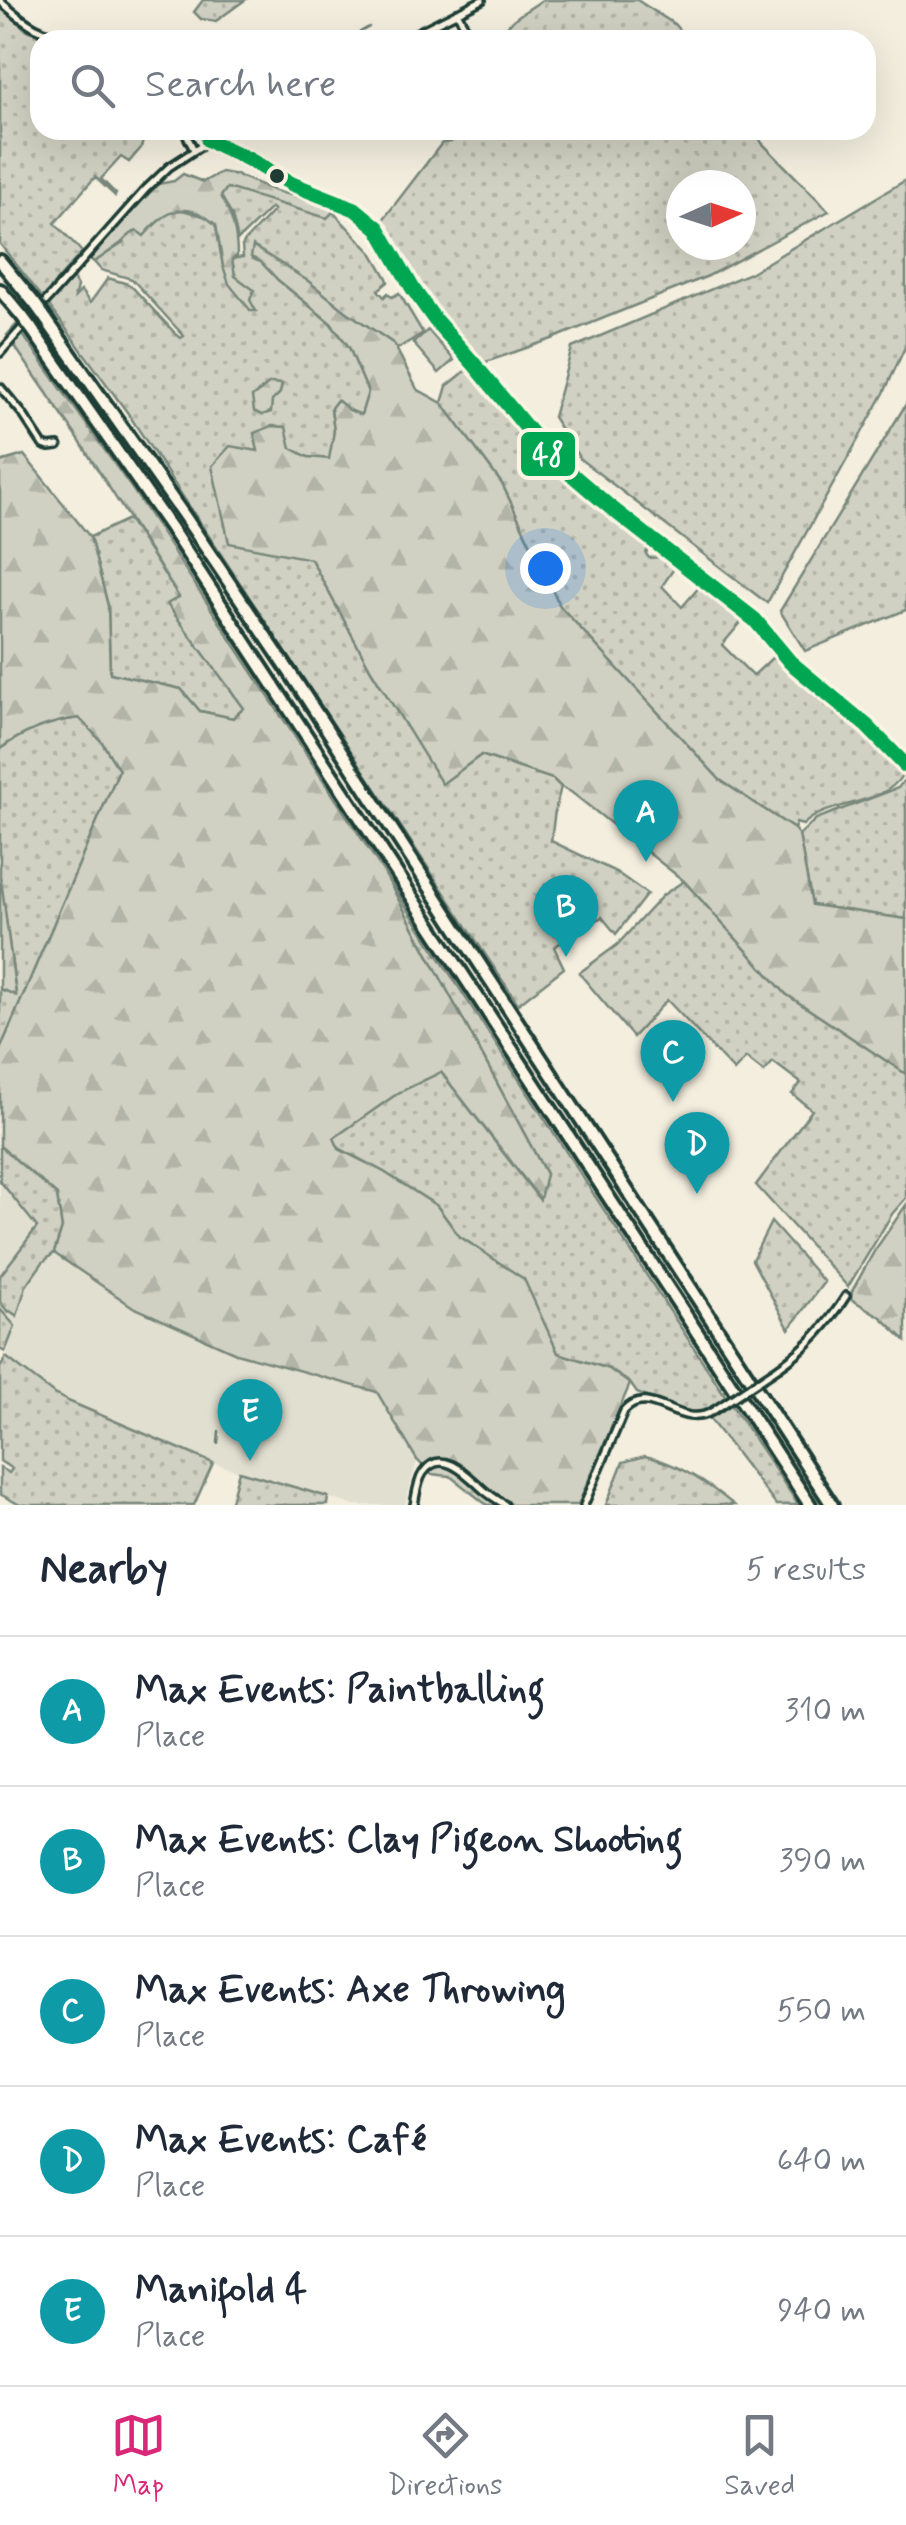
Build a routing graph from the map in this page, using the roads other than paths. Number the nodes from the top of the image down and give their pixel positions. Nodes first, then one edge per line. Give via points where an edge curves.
1 (482, 0) edge
2 (0, 1) edge
3 (457, 12) junction
4 (37, 30) edge
5 (422, 30) edge
6 (465, 30) edge
7 (189, 140) edge
8 (208, 140) joint
9 (194, 150) junction
10 (0, 261) edge
11 (0, 290) edge
12 (0, 353) edge
13 (0, 387) edge
14 (58, 446) dead end
15 (906, 766) edge
16 (846, 1296) dead end
17 (414, 1505) edge
18 (505, 1505) edge
19 (584, 1505) edge
20 (810, 1505) edge
21 (832, 1505) edge

1 - 3 street
2 - 4 street
3 - 5 street
3 - 6 street
7 - 9 street
8 - 9 street
8 - 15 street via 355,209 378,228 435,320 549,455 756,620 790,662
9 - 12 street via 144,190
10 - 21 highway, bridge via 279,656
11 - 20 highway, bridge via 170,528
13 - 14 street via 43,444
16 - 19 street, bridge via 794,1356 713,1412 692,1418 645,1400 631,1403
17 - 18 street via 424,1472 442,1463 459,1468

